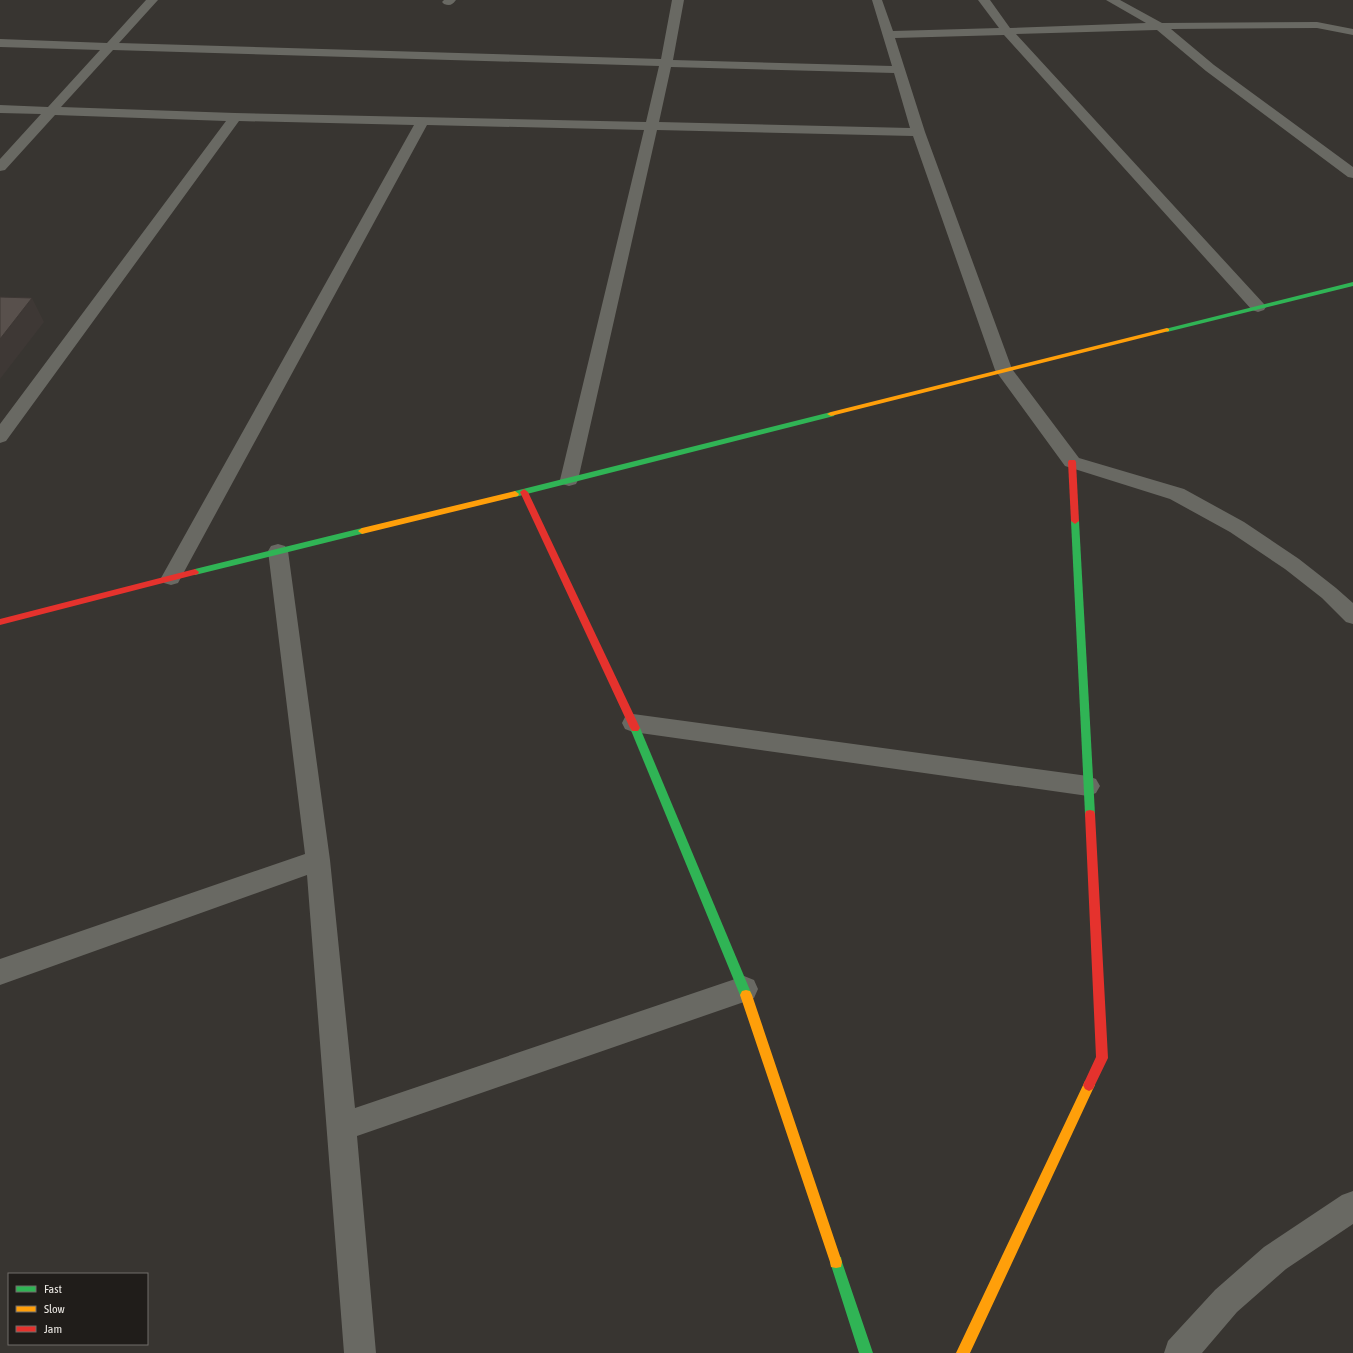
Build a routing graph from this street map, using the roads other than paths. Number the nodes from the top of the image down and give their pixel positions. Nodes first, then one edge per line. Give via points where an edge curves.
1 (152, 0) edge
2 (678, 0) edge
3 (877, 0) edge
4 (984, 0) edge
5 (1112, 0) edge
6 (1160, 26) junction
7 (1006, 30) junction
8 (1353, 32) edge
9 (888, 35) junction
10 (0, 43) edge
11 (111, 46) junction
12 (666, 63) junction
13 (899, 70) junction
14 (0, 109) edge
15 (52, 110) junction
16 (235, 117) junction
17 (423, 121) junction
18 (650, 126) junction
19 (918, 132) junction
20 (0, 167) edge
21 (1353, 174) edge
22 (1353, 284) edge
23 (1258, 307) junction
24 (1004, 370) junction
25 (0, 437) edge
26 (1072, 462) junction
27 (569, 480) junction
28 (524, 492) junction
29 (278, 551) junction
30 (171, 578) junction
31 (1353, 616) edge
32 (0, 622) edge
33 (633, 723) junction
34 (1088, 786) junction
35 (318, 860) junction
36 (0, 972) edge
37 (744, 989) junction
38 (342, 1127) junction
39 (1353, 1206) edge
40 (360, 1353) edge
41 (866, 1353) edge
42 (963, 1353) edge
43 (1180, 1353) edge

1 - 11 street
2 - 12 street
3 - 9 street
4 - 7 street
5 - 6 street
6 - 7 street
6 - 8 street via 1317,25
6 - 21 street via 1210,68
7 - 9 street
7 - 23 street
9 - 13 street
10 - 11 street
11 - 12 street
11 - 15 street
12 - 13 street
12 - 18 street
13 - 19 street
14 - 15 street
15 - 16 street
15 - 20 street
16 - 17 street
16 - 25 street
17 - 18 street
17 - 30 street
18 - 19 street
18 - 27 street
19 - 24 street
22 - 23 street
23 - 24 street
24 - 26 street
24 - 27 street
26 - 31 street via 1178,494 1237,527 1292,564
26 - 34 street
27 - 28 street
28 - 29 street
28 - 33 street
29 - 30 street
29 - 35 street
30 - 32 street
33 - 34 street
33 - 37 street
34 - 42 street via 1102,1058
35 - 36 street
35 - 38 street
37 - 38 street
37 - 41 street
38 - 40 street
39 - 43 street via 1275,1258 1226,1301

